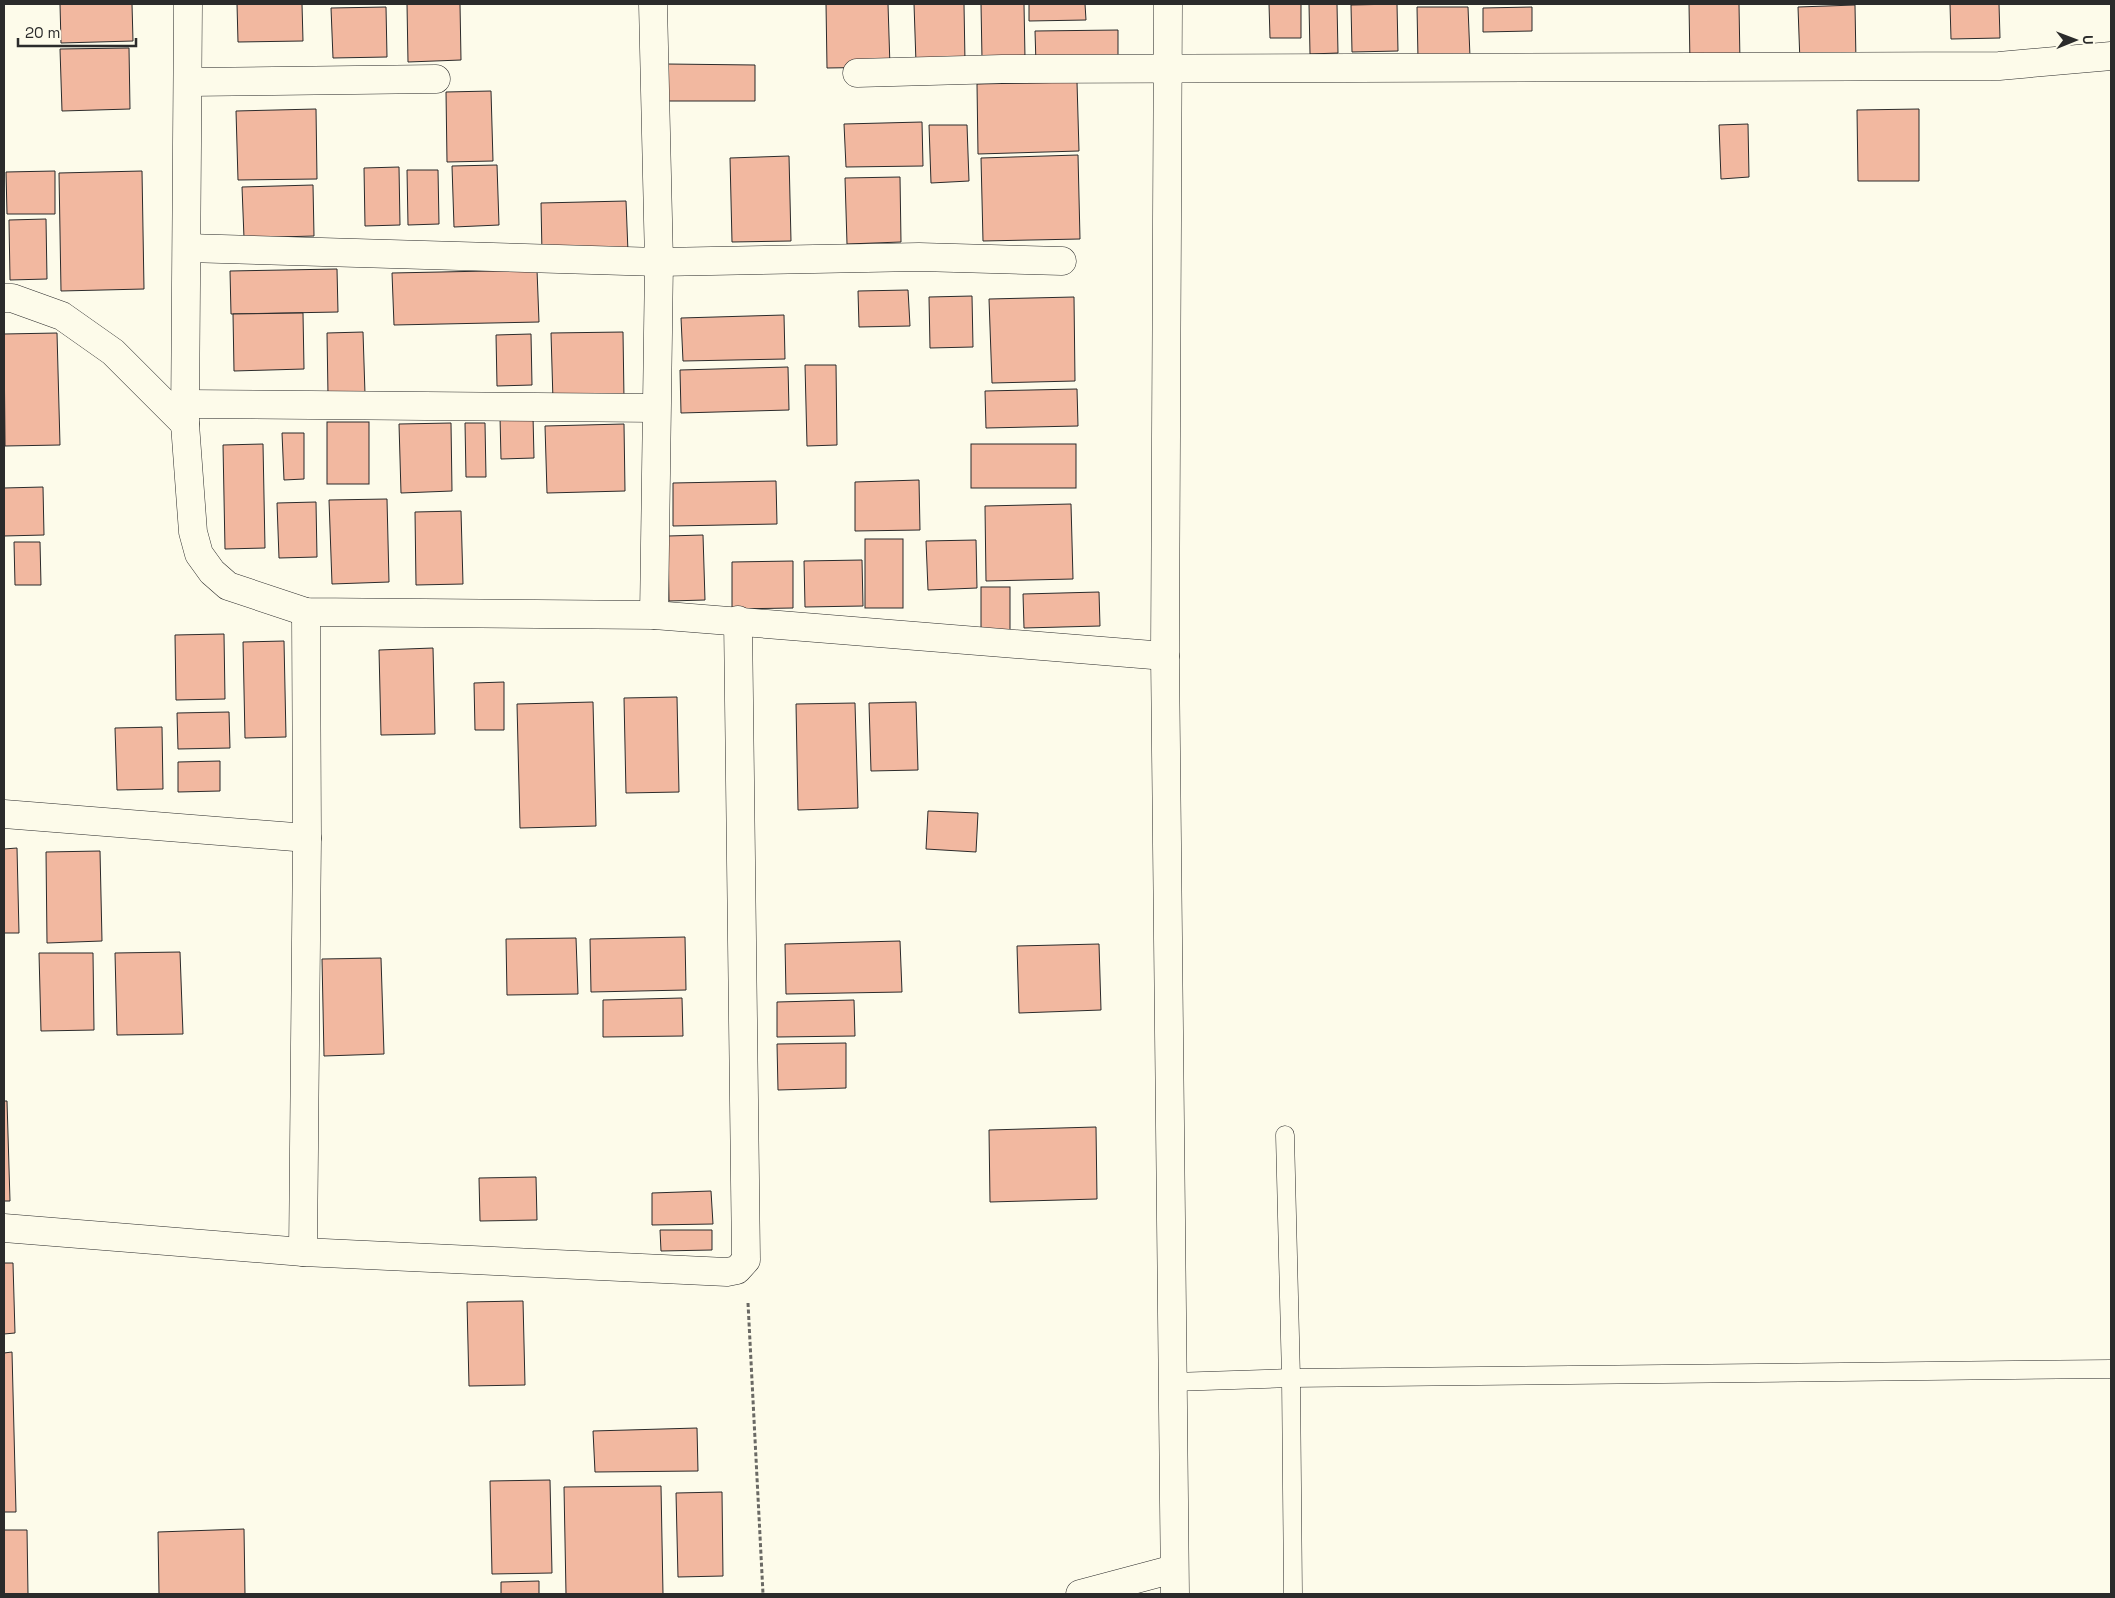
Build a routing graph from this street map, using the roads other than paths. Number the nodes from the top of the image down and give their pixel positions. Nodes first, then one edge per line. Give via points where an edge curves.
1 (188, 4) edge
2 (653, 4) edge
3 (1168, 4) edge
4 (2111, 56) edge
5 (1168, 69) junction
6 (857, 73) dead end
7 (436, 79) dead end
8 (189, 82) junction
9 (187, 248) junction
10 (1062, 261) dead end
11 (659, 262) junction
12 (4, 298) edge
13 (656, 408) junction
14 (185, 414) junction
15 (306, 612) junction
16 (654, 615) junction
17 (738, 620) junction
18 (1165, 656) junction
19 (4, 814) edge
20 (308, 838) junction
21 (1285, 1135) dead end
22 (4, 1228) edge
23 (303, 1252) junction
24 (2111, 1369) edge
25 (1292, 1378) junction
26 (1173, 1382) junction
27 (1174, 1582) edge
28 (1080, 1594) edge
29 (1293, 1594) edge

1 - 8 street
2 - 11 street
3 - 5 street
4 - 5 street via 1999,66
5 - 6 street
5 - 18 street
7 - 8 street
8 - 9 street
9 - 11 street
9 - 14 street
10 - 11 street via 919,257
11 - 13 street
12 - 14 street via 62,316 113,352
13 - 14 street
13 - 16 street
14 - 15 street via 193,532 199,554 228,586
15 - 16 street
15 - 20 street
16 - 17 street
17 - 18 street
17 - 23 street via 746,1260 737,1270 726,1272
18 - 26 street
19 - 20 street
20 - 23 street
21 - 25 lane
22 - 23 street
24 - 25 lane
25 - 26 lane
25 - 29 lane
26 - 27 street
27 - 28 street

